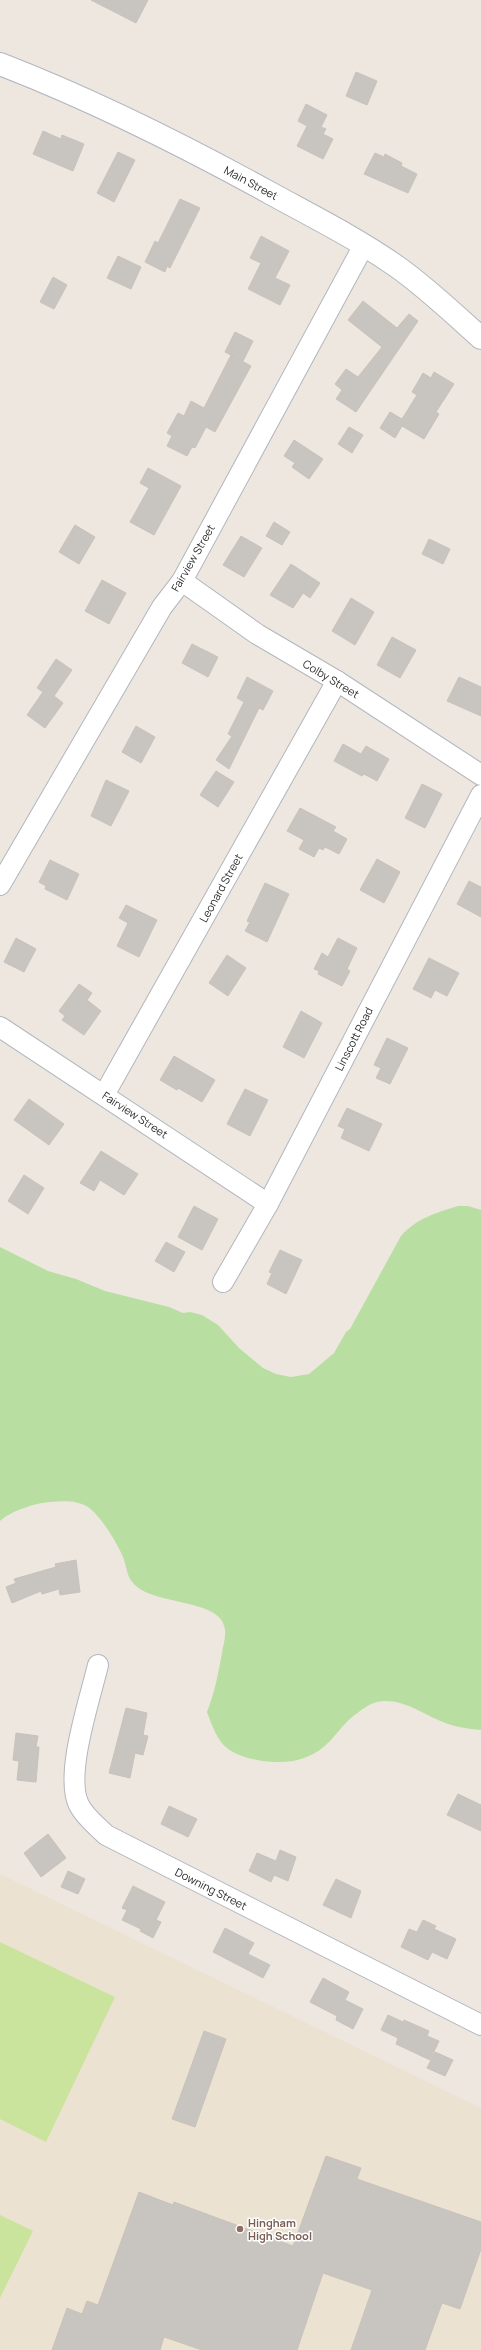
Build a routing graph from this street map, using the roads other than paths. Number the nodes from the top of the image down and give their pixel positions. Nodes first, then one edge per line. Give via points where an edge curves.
1 (0, 64) edge
2 (364, 245) junction
3 (481, 338) edge
4 (182, 581) junction
5 (337, 681) junction
6 (481, 775) edge
7 (481, 795) edge
8 (0, 885) edge
9 (0, 1028) edge
10 (104, 1095) junction
11 (268, 1204) junction
12 (223, 1282) dead end
13 (98, 1665) dead end
14 (481, 2025) edge

1 - 2 main road, Main Street via 81,98 188,148
2 - 3 main road, Main Street via 429,292
2 - 4 street, Fairview Street
4 - 5 street, Colby Street via 257,634
4 - 8 street, Fairview Street via 162,606
5 - 6 street, Colby Street
5 - 10 street, Leonard Street
7 - 11 street, Linscott Road
9 - 10 street, Fairview Street
10 - 11 street, Fairview Street
11 - 12 street, Linscott Road
13 - 14 street, Downing Street via 78,1749 74,1790 80,1806 106,1835

